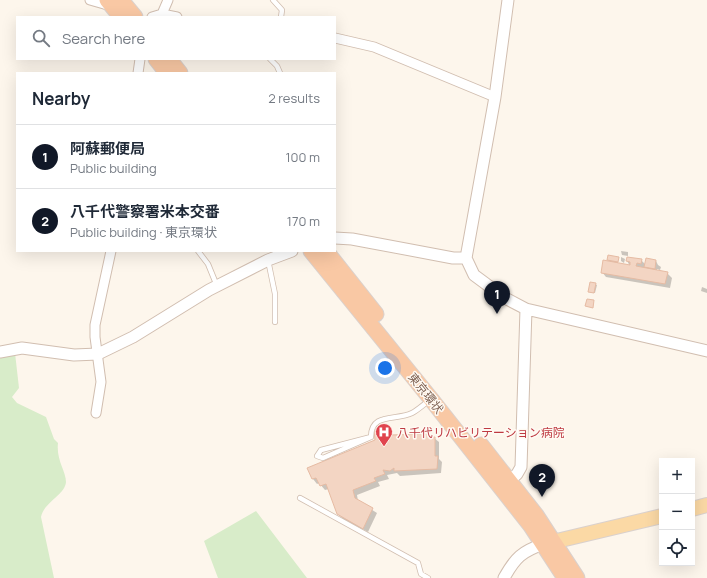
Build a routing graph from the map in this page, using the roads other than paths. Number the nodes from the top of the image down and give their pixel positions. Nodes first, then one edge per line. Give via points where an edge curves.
1 (90, 0) edge
2 (168, 0) edge
3 (273, 0) edge
4 (508, 0) edge
5 (116, 6) edge
6 (162, 14) junction
7 (132, 16) edge
8 (155, 16) edge
9 (172, 16) edge
10 (281, 16) edge
11 (336, 38) edge
12 (140, 60) edge
13 (157, 60) edge
14 (170, 60) edge
15 (271, 60) edge
16 (138, 72) edge
17 (166, 72) edge
18 (179, 72) edge
19 (280, 72) edge
20 (495, 97) junction
21 (336, 238) edge
22 (111, 252) edge
23 (199, 252) edge
24 (289, 252) edge
25 (312, 252) edge
26 (327, 252) edge
27 (466, 258) junction
28 (268, 260) junction
29 (217, 286) junction
30 (526, 309) junction
31 (275, 322) dead end
32 (707, 351) edge
33 (0, 352) edge
34 (98, 354) junction
35 (431, 398) junction
36 (96, 413) dead end
37 (371, 438) junction
38 (510, 480) junction
39 (300, 498) dead end
40 (707, 505) edge
41 (695, 508) edge
42 (659, 517) edge
43 (549, 542) junction
44 (428, 578) edge
45 (504, 578) edge
46 (565, 578) edge
47 (577, 578) edge

1 - 5 street
2 - 6 street
3 - 10 lane via 282,10
4 - 20 street
5 - 7 highway
6 - 8 street
6 - 9 street
11 - 20 street via 374,47
12 - 16 street
13 - 17 highway
14 - 18 highway
15 - 19 lane
20 - 27 street
21 - 27 street
22 - 34 street via 95,325
23 - 29 lane via 208,264
24 - 28 street
25 - 35 highway, 東京環状
26 - 38 highway, 東京環状
27 - 30 street via 474,275 505,298
28 - 29 street
28 - 31 lane via 275,294
29 - 34 street via 133,337
30 - 32 street
30 - 38 street via 521,467
33 - 34 street via 29,348 74,355
34 - 36 street via 101,382
35 - 37 lane via 411,414 376,422 371,429
35 - 43 highway, 東京環状
37 - 37 lane via 323,458 317,456 320,450
38 - 43 highway, 東京環状
39 - 44 lane via 418,563 421,574
40 - 41 main road
42 - 43 main road
43 - 45 street via 523,552
43 - 46 highway, 東京環状
43 - 47 highway, 東京環状

